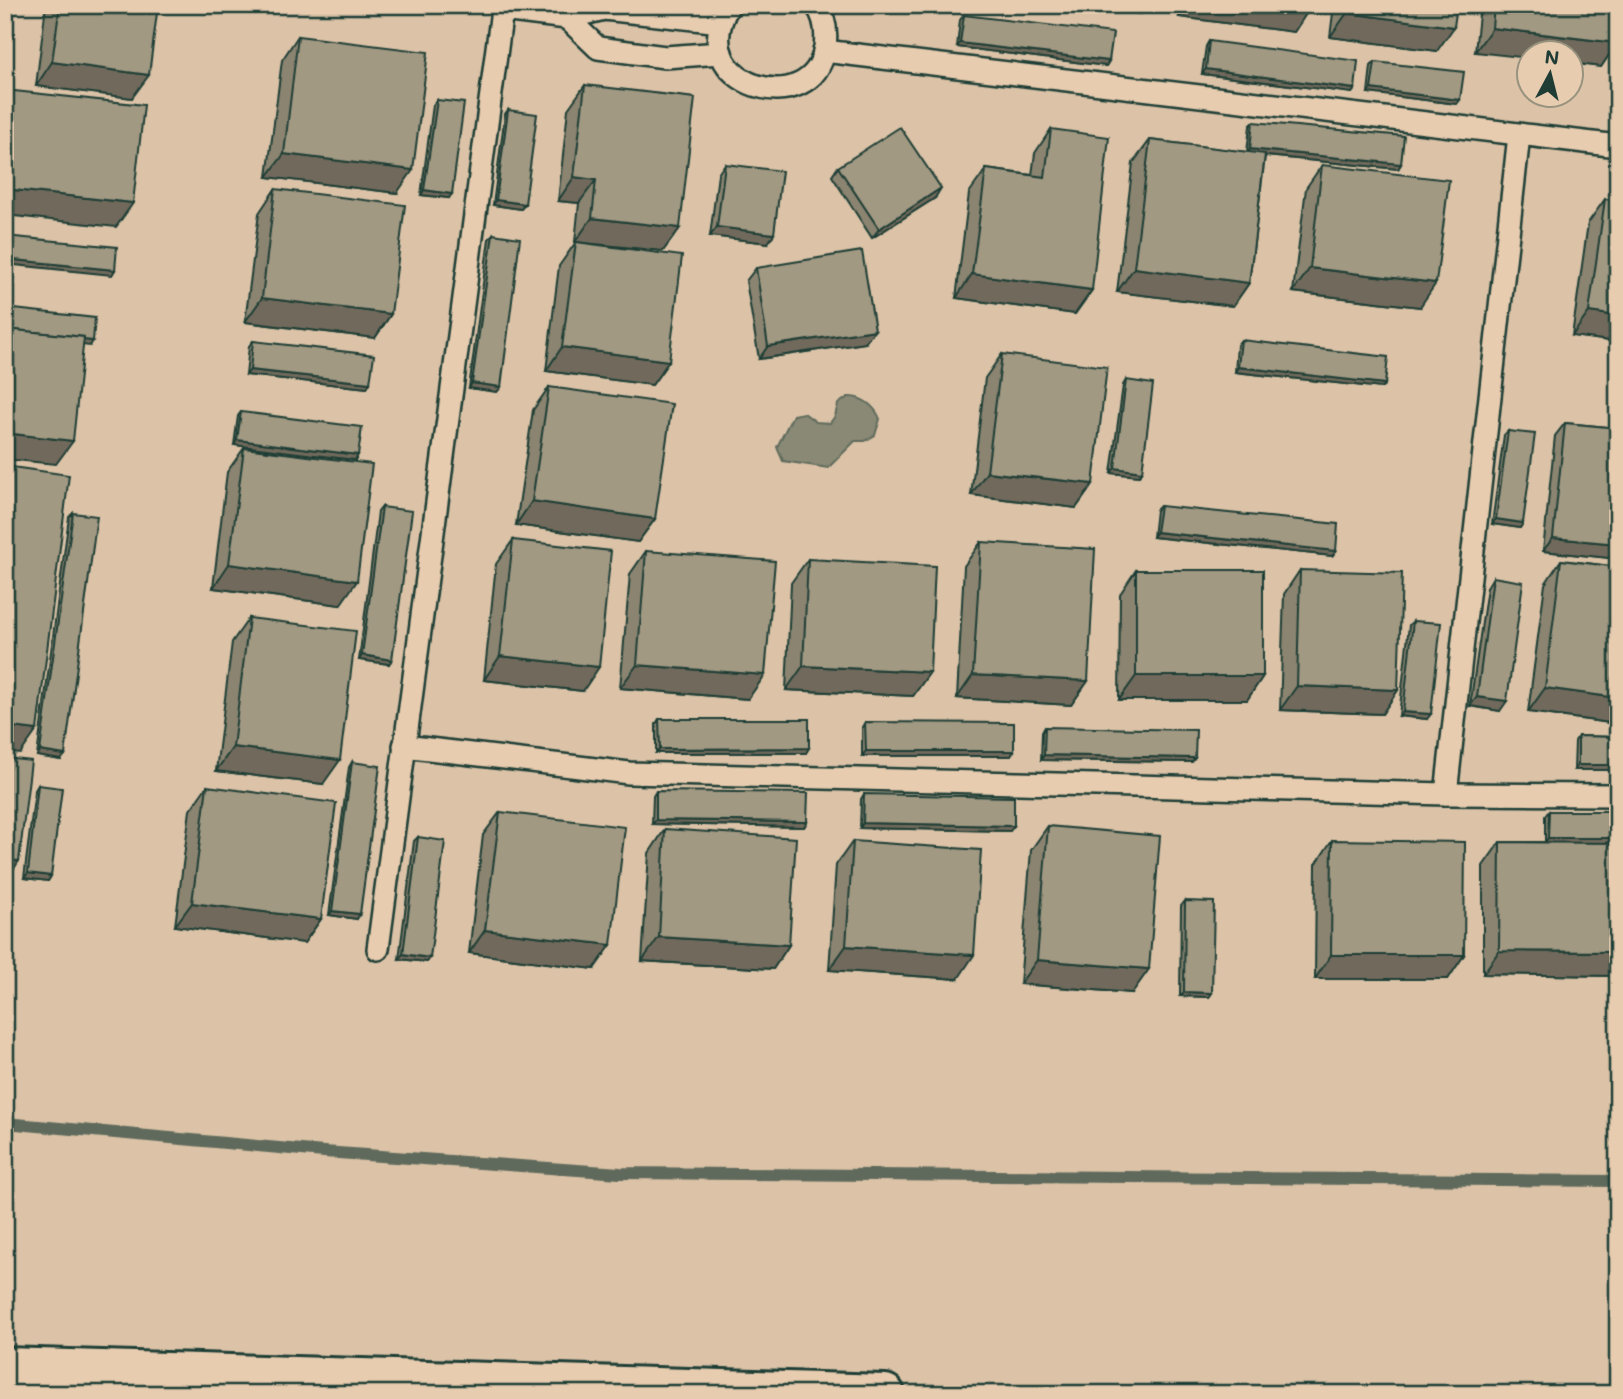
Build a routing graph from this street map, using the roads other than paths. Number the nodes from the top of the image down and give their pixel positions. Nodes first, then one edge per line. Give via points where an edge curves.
1 (816, 5) edge
2 (725, 13) edge
3 (567, 18) junction
4 (824, 51) junction
5 (722, 53) junction
6 (1519, 135) junction
7 (1618, 146) edge
8 (404, 746) junction
9 (1447, 794) junction
10 (1618, 794) edge
11 (378, 949) dead end
12 (5, 1367) edge
13 (884, 1394) edge

1 - 4 lane via 826,33
2 - 3 lane via 604,9
2 - 5 lane
3 - 5 lane via 598,48 665,57
3 - 8 lane via 502,10
4 - 5 lane via 803,81 776,90 762,89 737,76
4 - 6 lane
6 - 7 lane
6 - 9 lane
8 - 9 lane via 629,773
8 - 11 lane
9 - 10 lane
12 - 13 main road

